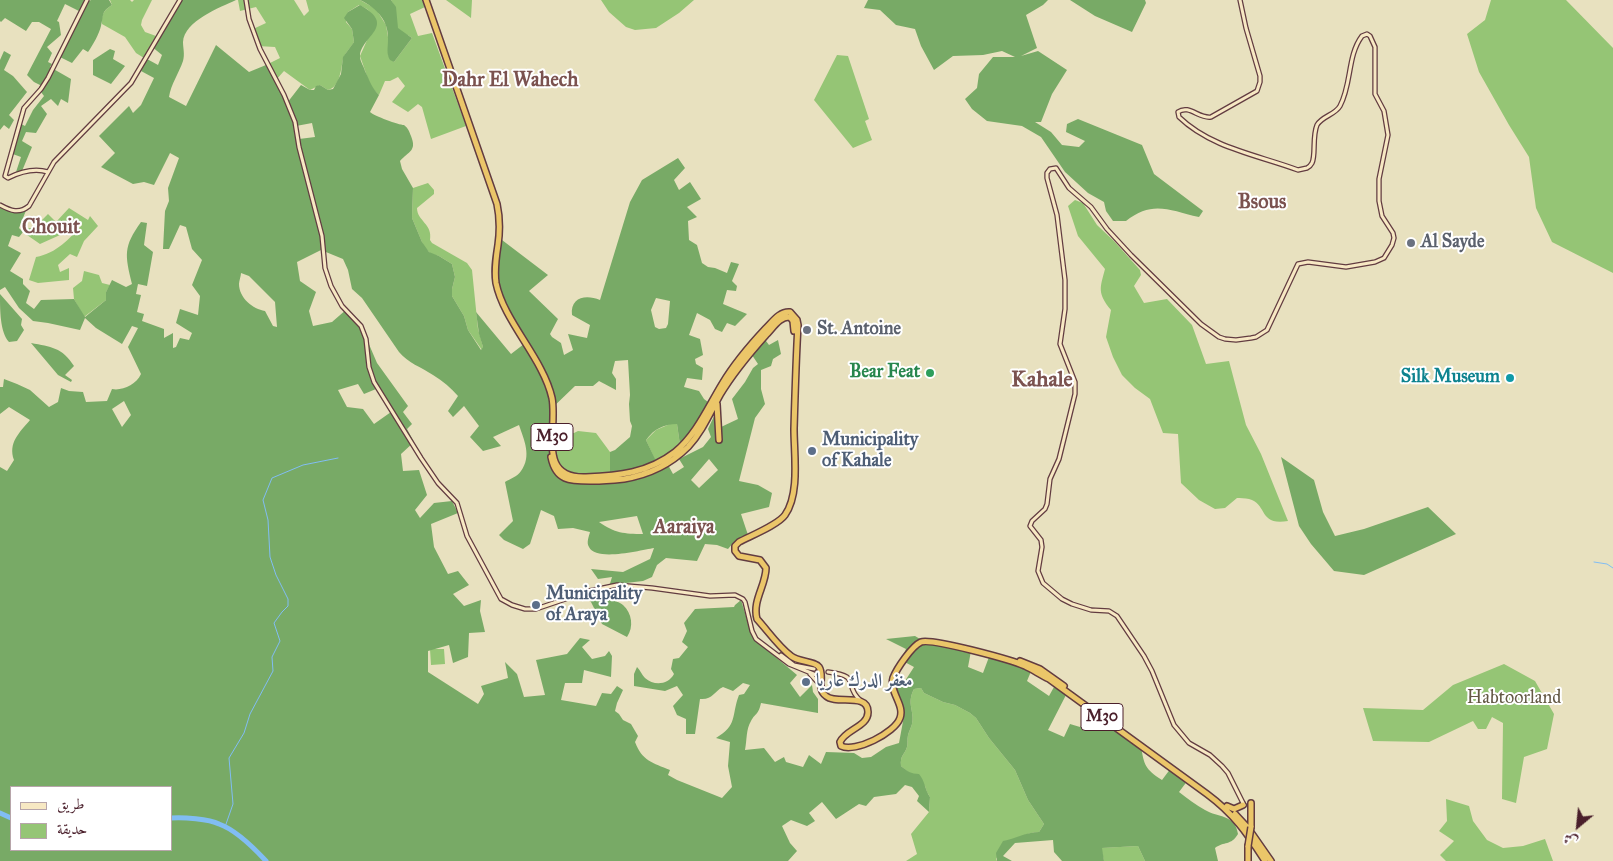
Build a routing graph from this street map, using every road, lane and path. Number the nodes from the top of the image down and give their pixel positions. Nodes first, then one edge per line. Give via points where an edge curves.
1 (87, 0) edge
2 (180, 0) edge
3 (246, 0) edge
4 (424, 0) edge
5 (1240, 0) edge
6 (48, 172) junction
7 (0, 205) edge
8 (717, 402) junction
9 (714, 408) junction
10 (707, 419) junction
11 (715, 419) junction
12 (772, 524) junction
13 (772, 651) junction
14 (777, 654) junction
15 (907, 655) junction
16 (814, 669) dead end
17 (828, 672) dead end
18 (821, 677) junction
19 (821, 686) junction
20 (853, 691) junction
21 (849, 699) junction
22 (862, 702) junction
23 (1250, 803) dead end
24 (1244, 805) dead end
25 (1227, 806) junction
26 (1242, 820) junction
27 (1248, 861) edge
28 (1266, 861) edge
29 (1271, 861) edge

1 - 6 main road via 41,89 24,108 5,176 39,170
2 - 6 main road via 131,83
3 - 13 main road via 260,49 295,122 331,286 342,306 361,326 374,382 421,458 457,504 467,536 501,599 525,609 536,609 617,585 710,596 738,596 745,602 756,638
4 - 10 highway, M30 via 495,210 498,226 492,274 495,290 548,394 550,452 555,469 570,481 632,478 677,456 691,443
4 - 12 highway, M30 via 497,204 500,222 495,273 500,295 552,397 552,452 559,469 572,477 612,476 638,471 666,458 689,438 746,350 782,313 790,312 798,325 793,490 785,515
5 - 24 main road via 1260,76 1257,90 1211,117 1188,109 1180,110 1179,117 1196,131 1247,154 1298,170 1307,168 1313,161 1317,125 1339,107 1347,90 1357,44 1362,36 1370,36 1375,47 1375,94 1384,111 1388,135 1379,179 1379,201 1382,216 1393,232 1392,245 1384,258 1376,262 1346,267 1308,262 1298,264 1266,330 1256,337 1225,339 1201,324 1131,255 1052,167 1047,178 1057,215 1066,301 1060,344 1075,382 1075,394 1059,459 1050,479 1047,504 1030,526 1041,540 1038,571 1043,583 1072,604 1110,611 1117,616 1152,671 1174,724 1190,742 1222,766
6 - 7 main road via 26,208 14,211
8 - 9 highway, M30
8 - 11 highway via 719,440
8 - 12 highway, M30 via 755,347 782,318 792,318 791,490 786,508
9 - 10 highway, M30
9 - 11 highway
10 - 11 highway
12 - 18 highway via 739,542 735,552 737,556 760,560 766,568 756,605 757,619 791,656 818,666
13 - 14 main road
13 - 19 main road via 789,666 813,676
14 - 16 main road via 793,664
14 - 18 main road via 791,666
15 - 22 highway via 893,680 901,711 897,724 888,733 868,742 843,747 840,743 842,738 867,718 868,709
15 - 25 highway, M30 via 916,642 927,638 1033,666 1061,683
15 - 28 highway, M30 via 920,642 934,642 1034,670 1223,806
17 - 20 main road via 846,676
18 - 19 highway
19 - 21 highway via 829,698
20 - 21 main road
20 - 22 main road
21 - 22 highway
23 - 27 highway, bridge
25 - 26 highway, M30
25 - 26 highway via 1234,809 1243,806
26 - 29 highway, M30

